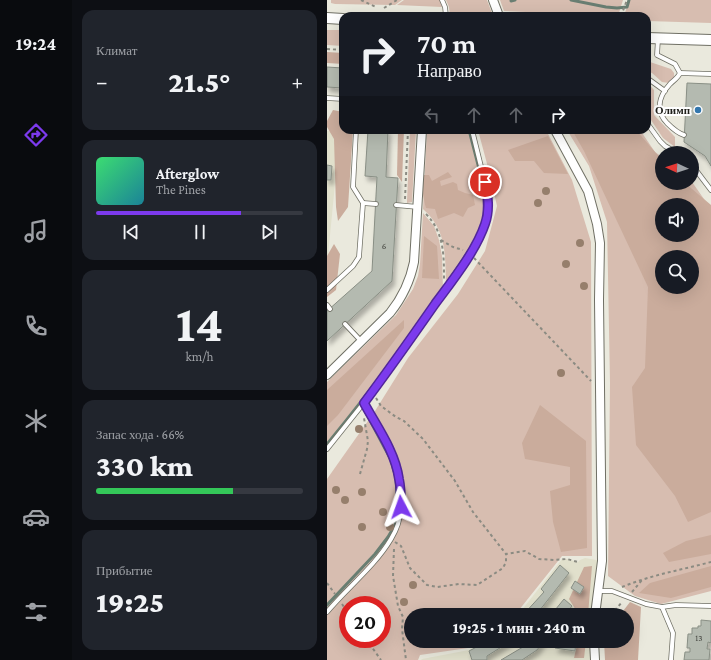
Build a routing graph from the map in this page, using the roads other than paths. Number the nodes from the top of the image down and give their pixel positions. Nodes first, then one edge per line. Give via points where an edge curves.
1 (442, 0) edge
2 (493, 0) edge
3 (446, 12) edge
4 (498, 12) edge
5 (327, 18) edge
6 (339, 19) edge
7 (651, 38) edge
8 (658, 38) junction
9 (711, 40) edge
10 (680, 73) junction
11 (711, 74) edge
12 (651, 81) edge
13 (665, 91) junction
14 (327, 98) edge
15 (339, 99) edge
16 (651, 129) edge
17 (356, 134) edge
18 (421, 134) edge
19 (473, 134) edge
20 (557, 134) edge
21 (684, 135) dead end
22 (665, 146) edge
23 (699, 174) edge
24 (711, 190) edge
25 (363, 203) junction
26 (376, 204) dead end
27 (396, 205) dead end
28 (418, 207) junction
29 (327, 290) edge
30 (345, 324) dead end
31 (361, 342) junction
32 (327, 376) edge
33 (364, 403) junction
34 (327, 448) edge
35 (599, 591) junction
36 (711, 606) edge
37 (662, 607) junction
38 (596, 608) edge
39 (327, 612) edge
40 (594, 648) edge
41 (595, 660) edge
42 (671, 660) edge

1 - 3 lane
2 - 4 street
5 - 6 street
7 - 8 street
8 - 9 street
8 - 10 lane via 657,55 675,64
10 - 11 lane
10 - 13 lane
12 - 13 lane
13 - 21 lane via 659,106 660,114 678,134
14 - 15 lane
16 - 22 lane
17 - 25 lane via 353,187
18 - 28 street
19 - 33 lane via 488,195 486,223 471,253 445,292
20 - 35 street via 588,191 600,243 602,561
23 - 24 lane
25 - 26 lane
25 - 29 lane via 359,257
27 - 28 lane
28 - 31 street via 414,262 406,289 390,313
30 - 31 lane
31 - 32 street
33 - 34 lane
33 - 39 lane via 394,459 399,478 401,507 398,526 378,557
35 - 37 lane via 612,591 646,604
35 - 38 street
36 - 37 lane
37 - 42 lane via 673,633
40 - 41 street

